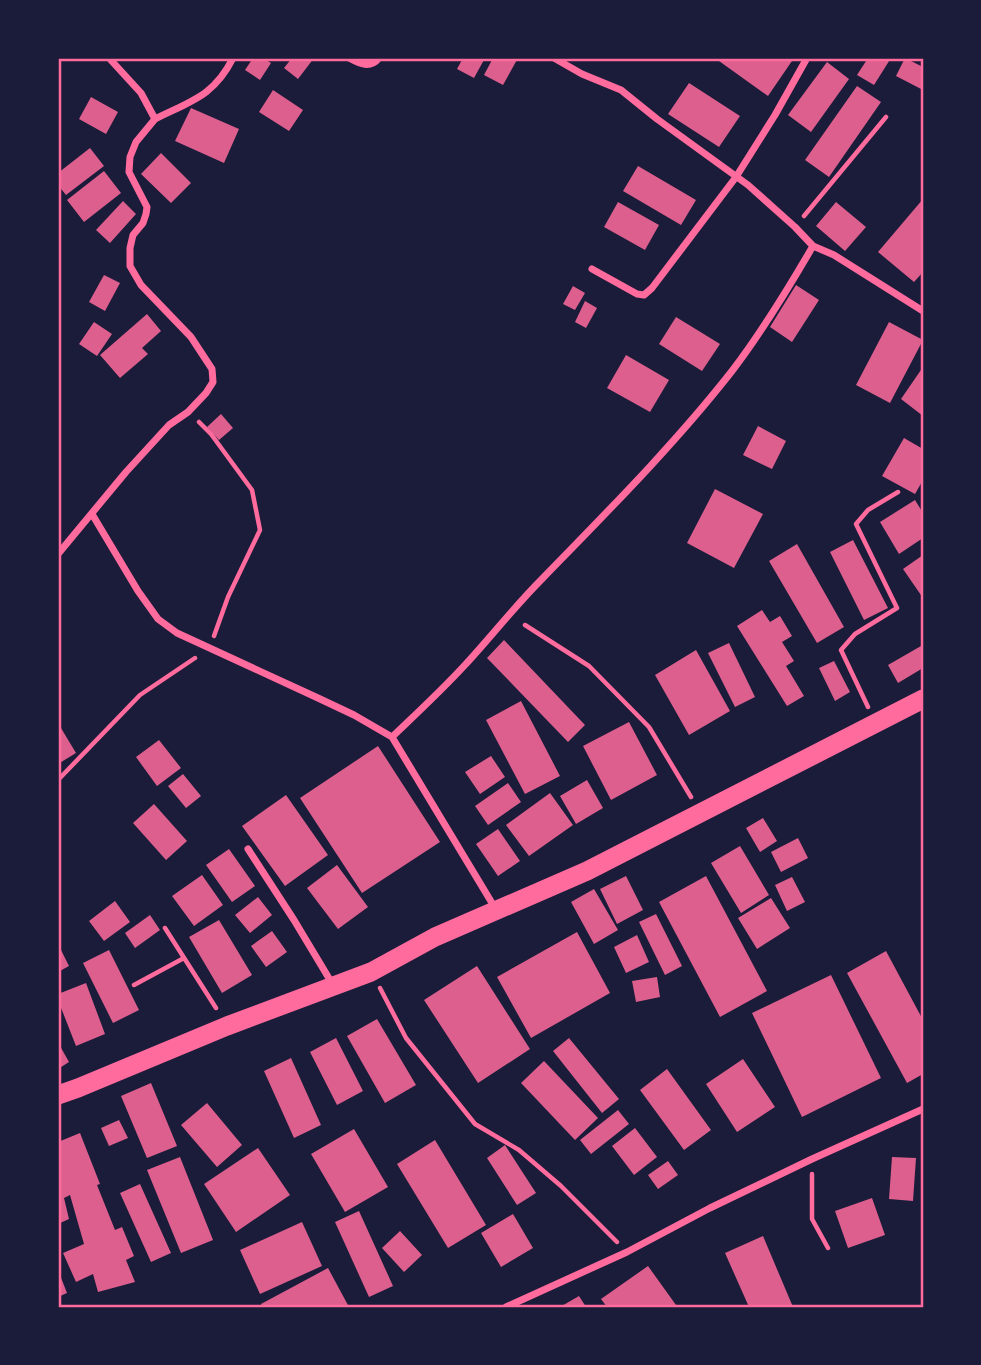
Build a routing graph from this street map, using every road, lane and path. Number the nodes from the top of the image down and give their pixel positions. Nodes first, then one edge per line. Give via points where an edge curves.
1 (109, 58) edge
2 (233, 58) edge
3 (349, 58) edge
4 (379, 58) edge
5 (554, 58) edge
6 (807, 58) edge
7 (886, 117) dead end
8 (155, 119) junction
9 (736, 177) junction
10 (794, 227) junction
11 (813, 246) junction
12 (592, 270) dead end
13 (923, 311) edge
14 (188, 412) junction
15 (898, 492) dead end
16 (92, 513) junction
17 (58, 554) edge
18 (525, 625) dead end
19 (209, 648) junction
20 (923, 699) edge
21 (877, 723) junction
22 (391, 737) junction
23 (58, 780) edge
24 (701, 813) junction
25 (248, 849) dead end
26 (497, 911) junction
27 (165, 928) dead end
28 (184, 958) junction
29 (371, 972) junction
30 (134, 985) dead end
31 (333, 985) junction
32 (227, 1026) junction
33 (58, 1095) edge
34 (923, 1109) edge
35 (812, 1159) junction
36 (828, 1248) dead end
37 (626, 1251) junction
38 (506, 1307) edge

1 - 8 street via 141,93
2 - 8 street via 210,91
3 - 4 street via 368,65
5 - 9 street via 621,90
6 - 9 street
7 - 10 path
8 - 14 street via 130,157 129,172 147,206 133,235 130,266 141,285 191,337 212,369 213,382
9 - 10 street
9 - 12 street via 645,295
10 - 11 street
11 - 13 street
11 - 22 street via 755,339 688,423 462,668
14 - 16 street via 169,425
14 - 19 path via 211,434 252,490 260,530
15 - 21 path via 868,510 856,524 897,608 855,634 841,650
16 - 17 street
16 - 19 street via 158,619
18 - 24 path via 589,666 649,726
19 - 22 street
19 - 23 path via 140,695
20 - 21 highway
21 - 24 highway
22 - 26 street
24 - 26 highway
25 - 31 street
26 - 29 highway via 435,937
27 - 28 path
28 - 30 path
28 - 32 path
29 - 31 highway
29 - 37 path via 406,1038 475,1125 519,1150
31 - 32 highway
32 - 33 highway
34 - 35 street
35 - 36 path via 812,1219
35 - 37 street
37 - 38 street

